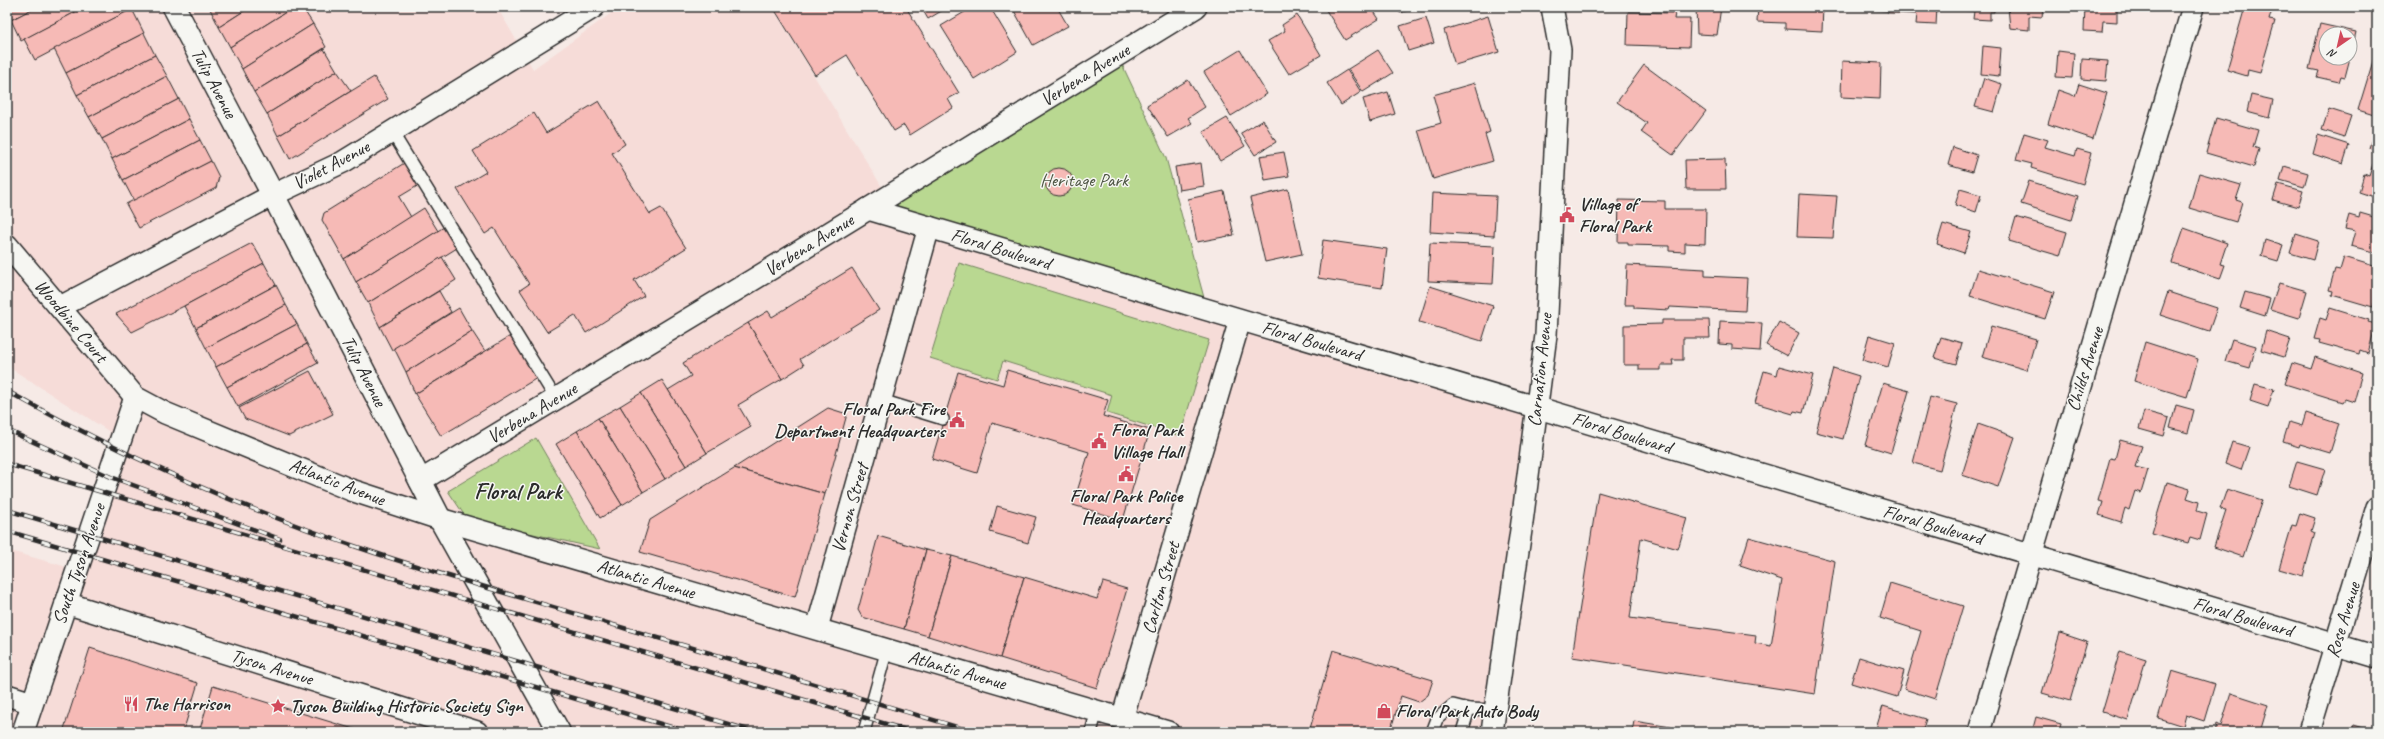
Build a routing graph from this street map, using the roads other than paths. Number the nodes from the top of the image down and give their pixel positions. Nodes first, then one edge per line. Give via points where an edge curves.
1 (174, 7) edge
2 (594, 7) edge
3 (1196, 7) edge
4 (1552, 7) edge
5 (2193, 7) edge
6 (392, 132) junction
7 (273, 194) junction
8 (868, 209) junction
9 (929, 227) junction
10 (7, 245) edge
11 (60, 307) junction
12 (1240, 320) junction
13 (135, 397) junction
14 (556, 398) junction
15 (881, 400) junction
16 (1536, 407) junction
17 (943, 419) dead end
18 (420, 481) junction
19 (2377, 507) edge
20 (440, 519) junction
21 (2030, 554) junction
22 (66, 602) junction
23 (817, 628) junction
24 (2335, 644) junction
25 (887, 649) junction
26 (2377, 657) edge
27 (7, 695) edge
28 (32, 704) junction
29 (1469, 709) junction
30 (1494, 710) junction
31 (1097, 711) junction
32 (1122, 719) junction
33 (23, 732) edge
34 (477, 732) edge
35 (559, 732) edge
36 (864, 732) edge
37 (1091, 732) edge
38 (1168, 732) edge
39 (1432, 732) edge
40 (1462, 732) edge
41 (1492, 732) edge
42 (1979, 732) edge
43 (2309, 732) edge

1 - 7 main road, Tulip Avenue
2 - 6 street, Violet Avenue
3 - 8 street, Verbena Avenue
4 - 16 street, Carnation Avenue via 1560,50 1546,335
5 - 21 street, Childs Avenue
6 - 7 street, Violet Avenue via 343,162
6 - 14 lane
7 - 11 street, Violet Avenue
7 - 18 main road, Tulip Avenue
8 - 9 street, Floral Boulevard
8 - 14 street, Verbena Avenue
9 - 12 street, Floral Boulevard
9 - 15 street, Vernon Street
10 - 11 street, Woodbine Court
11 - 13 street, Woodbine Court
12 - 16 street, Floral Boulevard
12 - 32 street, Carlton Street
13 - 20 street, Atlantic Avenue via 165,413 351,490
13 - 22 street, South Tyson Avenue
14 - 18 street, Verbena Avenue
15 - 17 lane
15 - 23 street, Vernon Street
16 - 21 street, Floral Boulevard
16 - 30 street, Carnation Avenue via 1521,530
18 - 20 main road, Tulip Avenue
19 - 24 street, Rose Avenue
20 - 23 street, Atlantic Avenue
20 - 35 main road, Tulip Avenue
21 - 24 street, Floral Boulevard
21 - 42 street, Childs Avenue
22 - 28 street, South Tyson Avenue
22 - 34 street, Tyson Avenue
23 - 25 street, Atlantic Avenue
24 - 26 street, Floral Boulevard
24 - 43 street, Rose Avenue
25 - 31 street, Atlantic Avenue
25 - 36 lane
27 - 28 street
28 - 33 street, South Tyson Avenue
29 - 30 lane
29 - 39 lane via 1453,705 1437,719
29 - 40 lane
30 - 41 street, Carnation Avenue
31 - 32 street, Atlantic Avenue
31 - 37 lane
32 - 38 street, Atlantic Avenue

